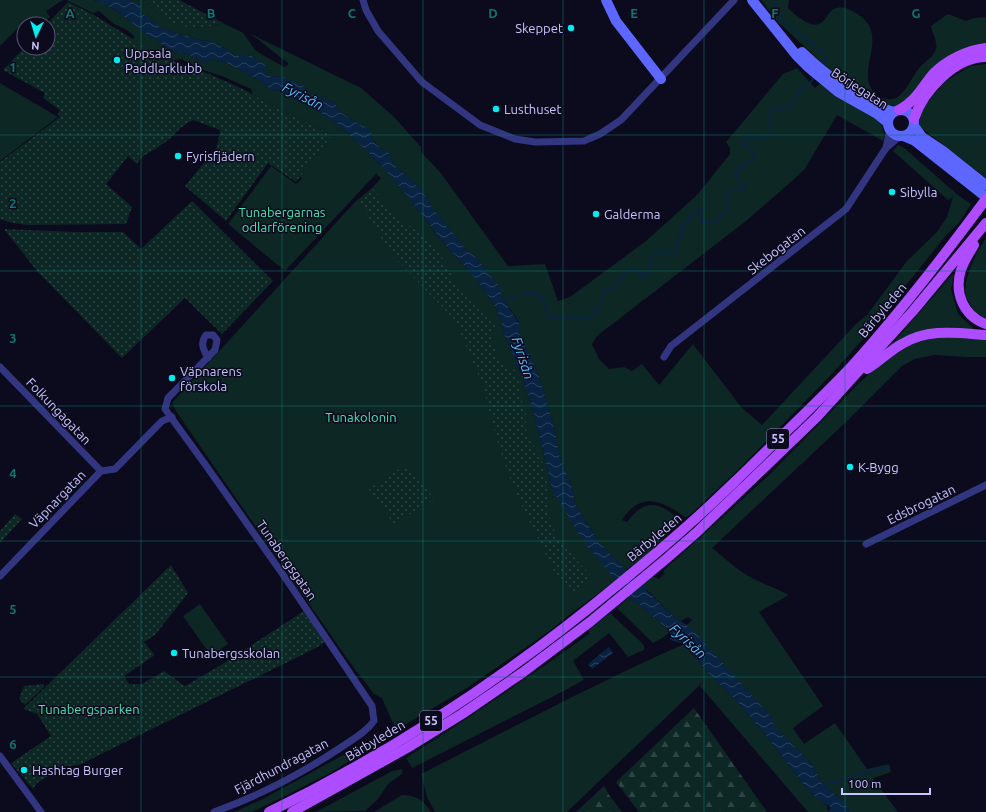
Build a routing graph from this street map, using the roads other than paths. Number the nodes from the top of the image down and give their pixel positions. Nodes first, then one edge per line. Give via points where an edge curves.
1 (362, 0) edge
2 (606, 0) edge
3 (734, 0) edge
4 (754, 2) edge
5 (986, 48) edge
6 (986, 57) edge
7 (824, 77) junction
8 (661, 79) junction
9 (896, 111) junction
10 (914, 123) junction
11 (889, 126) junction
12 (901, 136) junction
13 (886, 148) junction
14 (986, 185) edge
15 (986, 198) edge
16 (985, 224) edge
17 (986, 324) edge
18 (986, 335) edge
19 (664, 357) dead end
20 (208, 358) dead end
21 (0, 367) edge
22 (854, 378) junction
23 (172, 417) junction
24 (101, 471) junction
25 (986, 485) edge
26 (866, 544) dead end
27 (663, 555) junction
28 (0, 576) edge
29 (587, 618) junction
30 (374, 721) joint
31 (0, 756) edge
32 (41, 812) edge
33 (214, 812) edge
34 (269, 812) edge
35 (292, 812) edge

1 - 8 street via 378,31 422,82 480,125 515,139 535,142 584,141 622,120
2 - 8 street via 616,21
3 - 8 street
4 - 7 street, Börjegatan
5 - 9 main road via 960,55 946,63 934,73 912,102
6 - 10 main road via 963,62 946,73 920,104
7 - 9 street, Börjegatan via 880,107
7 - 11 street, Börjegatan via 838,92 877,114
9 - 10 street via 907,111
9 - 11 street via 891,116
10 - 12 street via 910,133
10 - 14 street via 922,137
11 - 12 street via 894,134
11 - 13 street, Skebogatan
12 - 13 street, Skebogatan
12 - 15 street via 915,141
13 - 19 street, Skebogatan via 846,209 671,346
15 - 27 main road, Bärbyleden / 55 via 930,274 852,365 817,403 688,526
16 - 17 main road via 961,270 959,290 967,311
16 - 22 main road, Bärbyleden / 55
18 - 22 main road via 953,332 918,336 903,343
20 - 23 street via 168,398 165,409
21 - 24 street, Folkungagatan
22 - 27 main road, Bärbyleden / 55 via 696,533
23 - 24 street, Väpnargatan via 162,421 115,469
23 - 30 street, Tunabergsgatan via 372,706
24 - 28 street, Väpnargatan
25 - 26 street, Edsbrogatan
27 - 29 main road, Bärbyleden / 55
29 - 34 main road, Bärbyleden / 55 via 449,710 352,769
29 - 35 main road, Bärbyleden / 55 via 522,673 456,718 401,752
30 - 33 street, Fjärdhundragatan via 367,730 316,764
31 - 32 street

